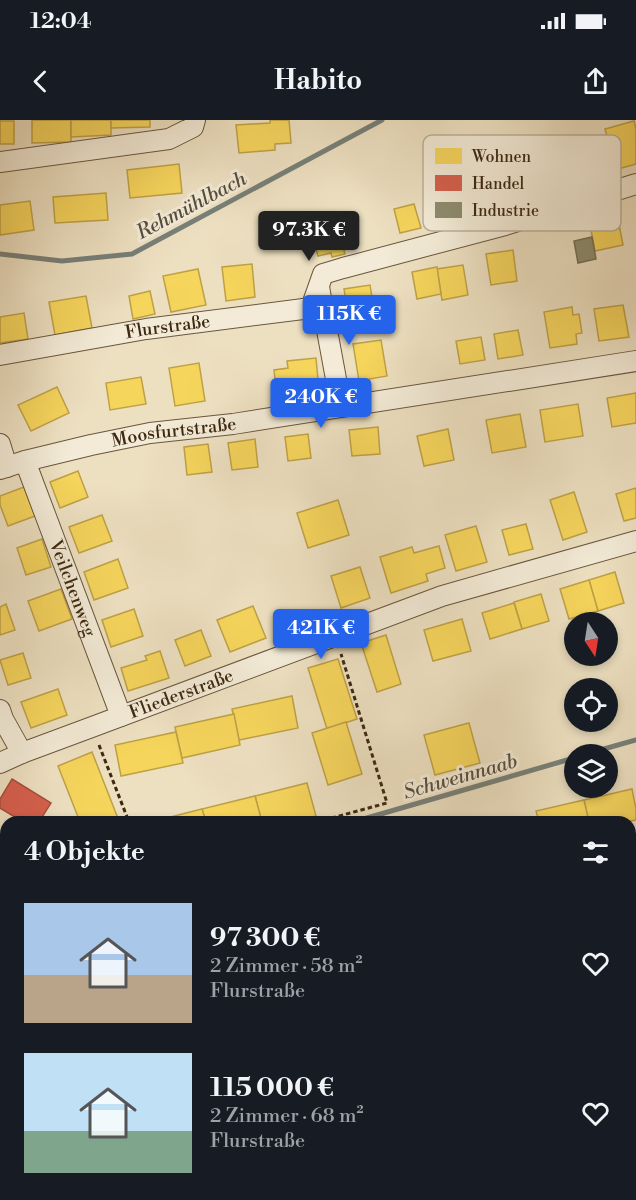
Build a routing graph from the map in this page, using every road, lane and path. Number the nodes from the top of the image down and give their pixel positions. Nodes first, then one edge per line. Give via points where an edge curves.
1 (195, 120) edge
2 (0, 162) edge
3 (636, 184) edge
4 (621, 189) edge
5 (482, 231) edge
6 (318, 285) junction
7 (0, 355) edge
8 (636, 361) edge
9 (333, 408) junction
10 (0, 444) edge
11 (11, 466) edge
12 (636, 541) edge
13 (336, 635) junction
14 (0, 710) edge
15 (121, 716) junction
16 (92, 726) junction
17 (22, 753) junction
18 (0, 763) edge
19 (127, 816) edge
20 (339, 816) edge

1 - 2 street via 193,127 169,139
3 - 4 street, Flurstraße
5 - 6 street, Flurstraße via 343,267 323,274
6 - 7 street, Flurstraße via 311,308 146,329
6 - 9 street via 336,379
8 - 9 street, Moosfurtstraße
9 - 11 street, Moosfurtstraße via 150,432
10 - 11 street, Veilchenweg
11 - 15 street, Veilchenweg
12 - 13 street, Fliederstraße via 442,596
13 - 15 street, Fliederstraße
13 - 20 path via 387,803
14 - 17 street
15 - 16 street, Fliederstraße
16 - 17 street, Fliederstraße
16 - 19 path
17 - 18 street, Fliederstraße

